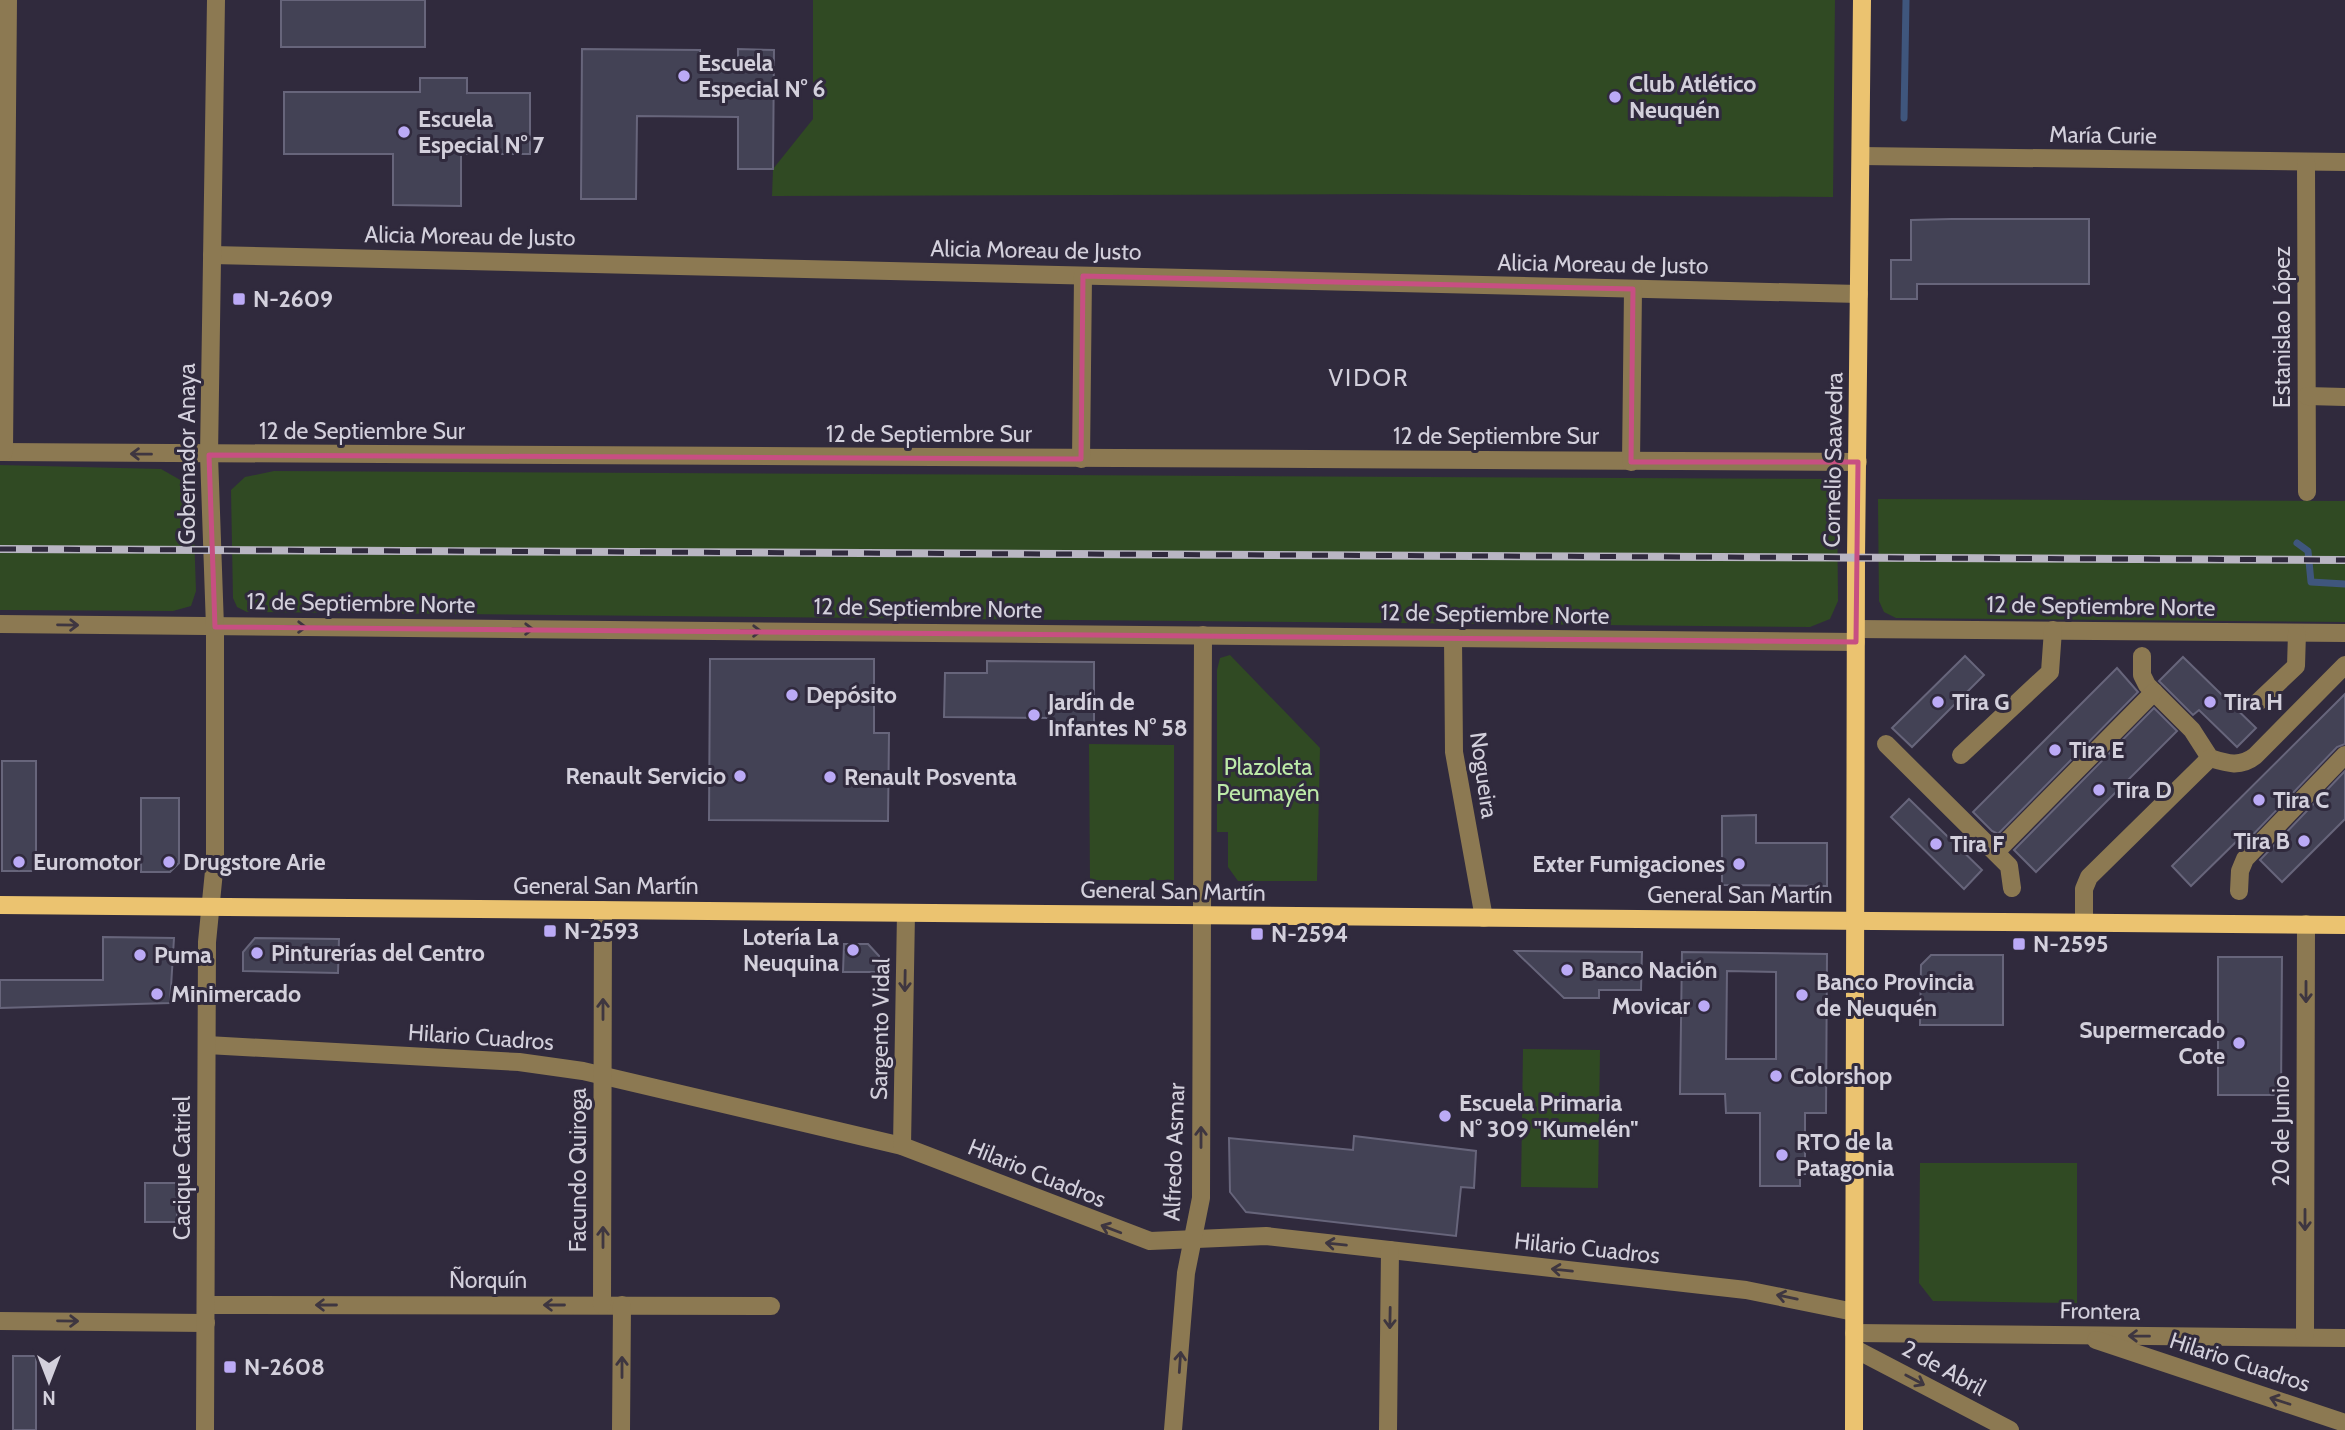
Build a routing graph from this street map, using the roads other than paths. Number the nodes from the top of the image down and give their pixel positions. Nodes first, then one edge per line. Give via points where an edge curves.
1 (8, 0) edge
2 (216, 0) edge
3 (1862, 0) edge
4 (1861, 156) junction
5 (2306, 162) junction
6 (2345, 162) edge
7 (212, 255) junction
8 (1083, 276) junction
9 (1633, 289) junction
10 (1859, 294) junction
11 (2307, 396) junction
12 (2345, 397) edge
13 (2, 452) edge
14 (209, 455) junction
15 (1081, 459) junction
16 (1631, 462) junction
17 (1858, 462) junction
18 (2307, 492) dead end
19 (0, 624) edge
20 (215, 626) junction
21 (2053, 630) junction
22 (2297, 633) junction
23 (2345, 633) edge
24 (1203, 635) junction
25 (1856, 635) junction
26 (1452, 638) junction
27 (2142, 656) dead end
28 (2345, 664) edge
29 (2154, 692) junction
30 (2258, 702) dead end
31 (1886, 744) dead end
32 (1961, 755) dead end
33 (2345, 755) edge
34 (2210, 758) junction
35 (1996, 852) junction
36 (2012, 888) dead end
37 (2239, 891) dead end
38 (0, 905) edge
39 (211, 907) junction
40 (603, 910) junction
41 (906, 913) junction
42 (1202, 915) junction
43 (1483, 918) junction
44 (1855, 921) junction
45 (2084, 922) junction
46 (2306, 924) junction
47 (2345, 925) edge
48 (207, 1045) junction
49 (603, 1075) junction
50 (902, 1146) junction
51 (1193, 1239) junction
52 (1390, 1250) junction
53 (602, 1305) junction
54 (622, 1305) junction
55 (771, 1306) dead end
56 (1854, 1312) junction
57 (206, 1314) junction
58 (0, 1321) edge
59 (2080, 1335) junction
60 (2305, 1337) junction
61 (2345, 1338) edge
62 (1854, 1341) junction
63 (2345, 1423) edge
64 (2003, 1428) edge
65 (205, 1430) edge
66 (621, 1430) edge
67 (1173, 1430) edge
68 (1388, 1430) edge
69 (1854, 1430) edge

1 - 13 street
2 - 7 street, Gobernador Anaya
3 - 4 main road, Cornelio Saavedra
4 - 5 street, María Curie
4 - 10 main road, Cornelio Saavedra
5 - 6 street, María Curie
5 - 11 street, Estanislao López
7 - 8 street, Alicia Moreau de Justo
7 - 14 street, Gobernador Anaya
8 - 9 street, Alicia Moreau de Justo
8 - 15 street
9 - 10 street, Alicia Moreau de Justo
9 - 16 street
10 - 17 main road, Cornelio Saavedra
11 - 12 street
11 - 18 street, Estanislao López
14 -> 13 street, 12 de Septiembre Sur
14 - 15 street, 12 de Septiembre Sur
14 - 20 street, Gobernador Anaya
15 - 16 street, 12 de Septiembre Sur
16 - 17 street, 12 de Septiembre Sur
17 - 25 main road, Cornelio Saavedra
19 -> 20 street, 12 de Septiembre Norte
20 -> 24 street, 12 de Septiembre Norte
20 - 39 street, Gobernador Anaya
21 - 22 street, 12 de Septiembre Norte
21 - 25 street, 12 de Septiembre Norte
21 - 32 street via 2050,672
22 - 23 street, 12 de Septiembre Norte
22 - 30 street via 2296,666
24 - 26 street, 12 de Septiembre Norte
24 - 42 street, Alfredo Asmar
25 - 26 street, 12 de Septiembre Norte
25 - 44 main road, Cornelio Saavedra
26 - 43 street, Nogueira via 1454,752
27 - 29 street via 2142,675
28 - 34 street via 2249,761 2235,764
29 - 34 street via 2192,730
29 - 35 street
31 - 35 street
33 - 37 street via 2245,859
34 - 45 street via 2092,873 2084,889
35 - 36 street via 2009,866
38 - 39 main road, General San Martín
39 - 40 main road, General San Martín
39 - 48 street, Cacique Catriel
40 - 41 main road, General San Martín
49 -> 40 street, Facundo Quiroga
41 - 42 main road, General San Martín
41 -> 50 street, Sargento Vidal
42 - 43 main road, General San Martín
51 -> 42 street, Alfredo Asmar via 1201,1198
43 - 44 main road, General San Martín
44 - 45 main road, General San Martín
44 - 56 main road, Cornelio Saavedra
45 - 46 main road, General San Martín
46 - 47 main road, General San Martín
46 -> 60 street, 20 de Junio
48 - 49 street, Hilario Cuadros via 519,1062
48 - 57 street, Cacique Catriel
49 - 50 street, Hilario Cuadros
53 -> 49 street, Facundo Quiroga
51 -> 50 street, Hilario Cuadros via 1165,1242 1134,1237
52 -> 51 street, Hilario Cuadros via 1248,1235
67 -> 51 street, Alfredo Asmar
56 -> 52 street, Hilario Cuadros via 1769,1293
52 -> 68 street
53 - 54 street, Ñorquín
53 -> 57 street, Ñorquín
54 - 55 street, Ñorquín
66 -> 54 street
56 - 62 main road, Cornelio Saavedra
58 -> 57 street, Ñorquín
57 - 65 street, Cacique Catriel
60 -> 59 street, Frontera
59 - 62 street, Frontera
63 -> 59 street, Hilario Cuadros
60 - 61 street, Frontera
62 -> 64 street, 2 de Abril
62 - 69 main road, Cornelio Saavedra

